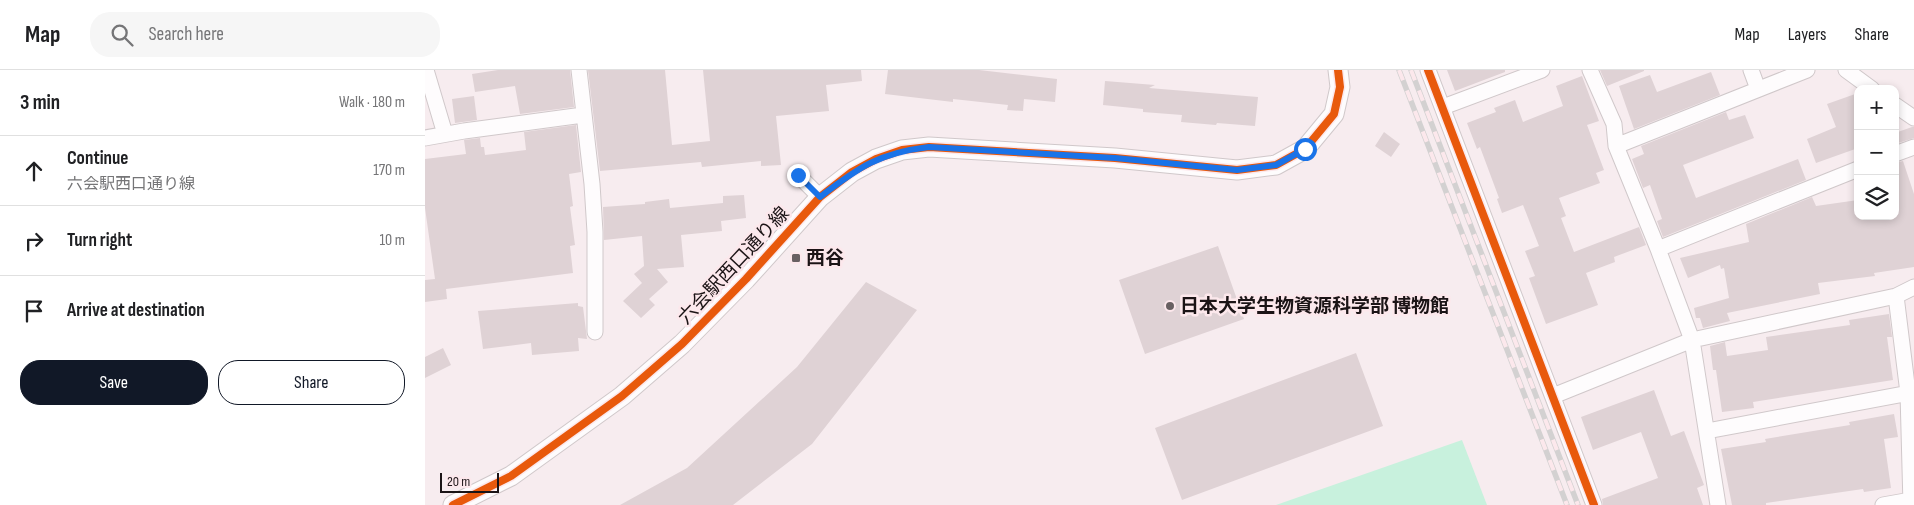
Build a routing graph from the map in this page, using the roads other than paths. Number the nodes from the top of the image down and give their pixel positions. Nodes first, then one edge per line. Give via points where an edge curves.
1 (426, 70) edge
2 (579, 70) edge
3 (1338, 70) edge
4 (1428, 70) edge
5 (1542, 70) edge
6 (1589, 70) edge
7 (1751, 70) edge
8 (1807, 70) edge
9 (1846, 70) edge
10 (1867, 85) edge
11 (1758, 89) junction
12 (1443, 107) junction
13 (1899, 108) edge
14 (583, 115) junction
15 (1914, 118) edge
16 (445, 134) junction
17 (425, 138) edge
18 (1616, 146) junction
19 (1914, 146) edge
20 (1899, 152) edge
21 (1854, 171) edge
22 (798, 175) dead end
23 (820, 197) junction
24 (1658, 249) junction
25 (1914, 287) edge
26 (1895, 296) junction
27 (595, 332) dead end
28 (1692, 340) junction
29 (1911, 392) edge
30 (1553, 396) junction
31 (1707, 431) junction
32 (1911, 502) edge
33 (453, 505) edge
34 (1594, 505) edge
35 (1718, 505) edge
36 (1883, 505) edge

1 - 16 street
2 - 14 street
3 - 23 street, 六会駅西口通り線 via 1340,86 1334,114 1305,149 1276,165 1237,170 1115,158 929,147 902,150 876,159 852,172
4 - 12 street
5 - 12 street
6 - 18 street via 1614,124
7 - 11 street
8 - 11 street
9 - 10 street
11 - 18 street
12 - 30 street
13 - 15 street
14 - 16 street
14 - 27 street via 595,232
16 - 17 street
18 - 24 street
19 - 20 street
21 - 24 street
22 - 23 street
23 - 33 street, 六会駅西口通り線 via 746,280 682,344 622,396 511,476
24 - 28 street
25 - 26 street
26 - 28 street
26 - 29 street
28 - 30 street
28 - 31 street
29 - 31 street
29 - 32 street
30 - 34 street
31 - 35 street
32 - 36 street

